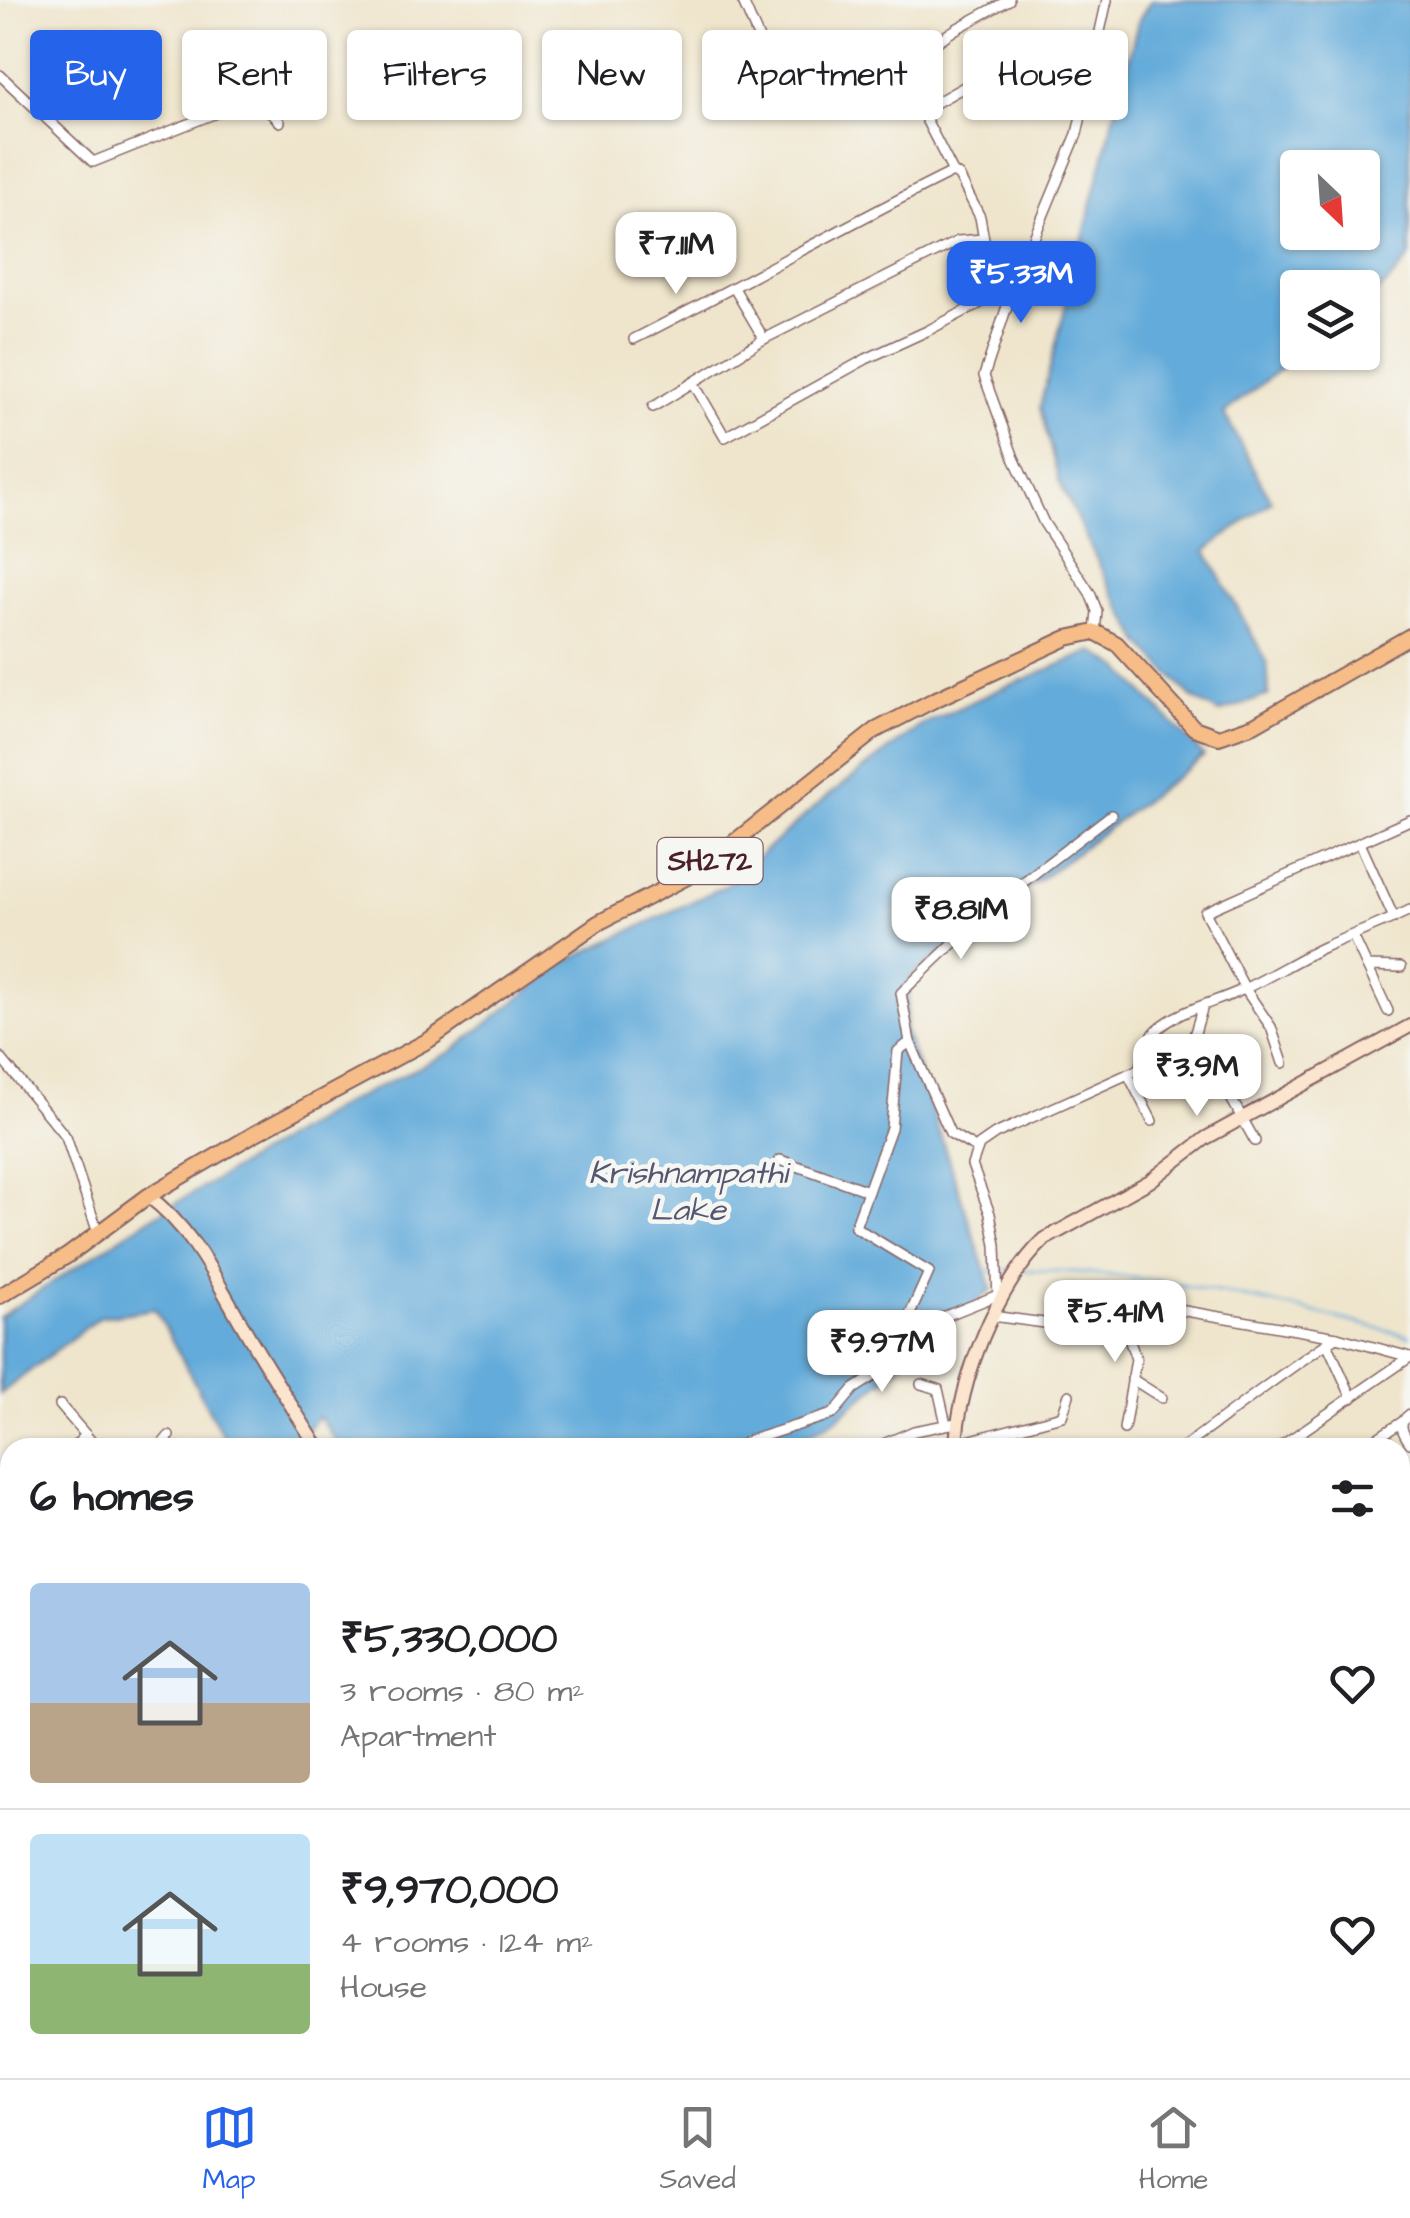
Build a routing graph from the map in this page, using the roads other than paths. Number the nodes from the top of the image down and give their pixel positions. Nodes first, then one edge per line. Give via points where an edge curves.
1 (742, 0) edge
2 (1009, 0) edge
3 (1107, 0) edge
4 (756, 30) edge
5 (943, 38) edge
6 (0, 75) edge
7 (928, 120) edge
8 (280, 122) dead end
9 (953, 172) junction
10 (984, 239) junction
11 (734, 288) junction
12 (1012, 292) junction
13 (994, 296) junction
14 (764, 339) junction
15 (634, 340) dead end
16 (694, 384) junction
17 (653, 406) dead end
18 (1095, 632) junction
19 (1410, 636) edge
20 (1111, 815) dead end
21 (1410, 820) edge
22 (1360, 842) junction
23 (1410, 910) edge
24 (1394, 918) junction
25 (1354, 936) junction
26 (1367, 966) junction
27 (1400, 967) dead end
28 (1246, 988) junction
29 (1202, 1006) junction
30 (1388, 1012) dead end
31 (1410, 1026) edge
32 (1195, 1034) junction
33 (910, 1042) junction
34 (0, 1057) edge
35 (1146, 1057) junction
36 (1283, 1063) dead end
37 (1128, 1074) junction
38 (1243, 1118) junction
39 (1152, 1121) dead end
40 (1255, 1141) dead end
41 (977, 1150) junction
42 (780, 1160) dead end
43 (868, 1191) junction
44 (148, 1196) junction
45 (98, 1233) junction
46 (0, 1296) edge
47 (999, 1297) junction
48 (1067, 1326) junction
49 (1332, 1340) junction
50 (907, 1355) junction
51 (1132, 1379) junction
52 (921, 1384) dead end
53 (1069, 1395) dead end
54 (1162, 1398) dead end
55 (1352, 1398) junction
56 (60, 1405) dead end
57 (1406, 1418) edge
58 (951, 1423) junction
59 (1124, 1429) dead end
60 (86, 1435) junction
61 (83, 1438) edge
62 (89, 1438) edge
63 (312, 1438) edge
64 (758, 1438) edge
65 (899, 1438) edge
66 (954, 1438) edge
67 (984, 1438) edge
68 (1196, 1438) edge
69 (1295, 1438) edge
70 (1377, 1438) edge

1 - 4 street
2 - 5 street
3 - 12 street via 1077,134
6 - 8 street via 93,162 256,97
7 - 9 street
9 - 10 street via 980,217
9 - 11 street
10 - 13 street
10 - 14 street via 958,242
11 - 14 street
11 - 15 street
12 - 13 street
12 - 18 street via 984,376 1044,523 1090,593
13 - 16 street via 726,437
14 - 16 street
16 - 17 street
18 - 19 main road via 1117,644 1194,728 1219,737 1254,725
18 - 44 main road, SH272 via 1067,638 876,730 695,873 598,923 429,1040
20 - 33 street via 992,906 901,994
21 - 22 street
22 - 24 street
22 - 28 street via 1205,912
23 - 24 street
24 - 25 street
25 - 26 street
25 - 28 street
26 - 27 street
26 - 30 street
28 - 29 street
28 - 36 street via 1271,1027
29 - 32 street
29 - 35 street via 1154,1032
31 - 38 street
32 - 35 street via 1183,1072
32 - 38 street
33 - 41 street via 950,1134
33 - 43 street via 898,1051 891,1128
34 - 45 street via 66,1137
35 - 37 street
37 - 39 street
37 - 41 street via 994,1134
38 - 40 street
38 - 47 street via 1150,1181 1045,1239
41 - 47 street via 972,1165 990,1214
42 - 43 street
43 - 50 street via 855,1227 929,1272 902,1332
44 - 45 main road, SH272
44 - 63 street via 199,1250
45 - 46 main road, SH272
47 - 48 street
47 - 50 street via 928,1323
47 - 58 street
48 - 49 street via 1080,1292
48 - 51 street via 1128,1336 1136,1359
49 - 55 street
49 - 55 street via 1410,1357
49 - 68 street
50 - 64 street via 854,1389 834,1414
51 - 54 street
51 - 59 street
52 - 58 street via 938,1389
53 - 67 street via 1062,1416
55 - 69 street
56 - 60 street
57 - 70 street
58 - 65 street
58 - 66 street
60 - 61 street
60 - 62 street

